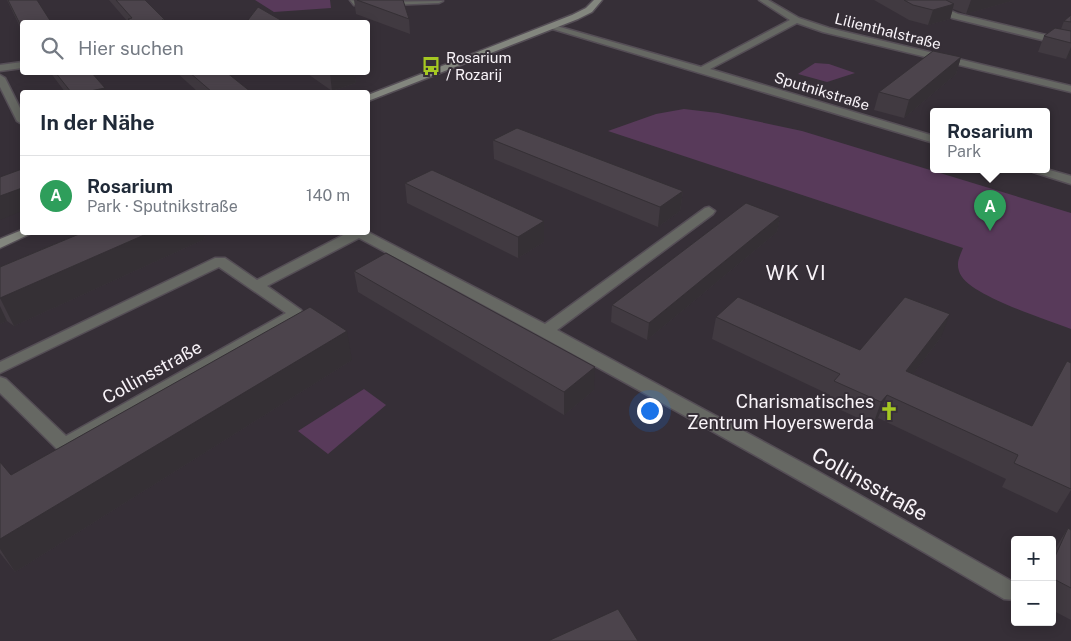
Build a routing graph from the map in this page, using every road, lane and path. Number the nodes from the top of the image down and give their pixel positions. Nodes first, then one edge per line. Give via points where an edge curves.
1 (354, 0) edge
2 (598, 0) edge
3 (763, 0) edge
4 (920, 0) edge
5 (439, 1) edge
6 (796, 20) junction
7 (550, 27) junction
8 (1071, 44) edge
9 (20, 65) edge
10 (0, 68) edge
11 (702, 70) junction
12 (0, 78) edge
13 (1071, 89) edge
14 (370, 97) edge
15 (20, 117) edge
16 (930, 139) edge
17 (1047, 173) edge
18 (1071, 180) edge
19 (709, 211) dead end
20 (21, 235) edge
21 (354, 235) edge
22 (362, 235) edge
23 (0, 244) edge
24 (258, 286) junction
25 (546, 331) junction
26 (0, 368) edge
27 (0, 383) edge
28 (1011, 591) edge

1 - 5 street via 365,4
2 - 7 street via 589,10
3 - 6 street, Lilienthalstraße
4 - 8 street via 956,16
6 - 11 street
6 - 13 street, Lilienthalstraße via 841,34
7 - 11 street, Sputnikstraße
7 - 14 street
9 - 10 street
11 - 16 street, Sputnikstraße
12 - 15 street
17 - 18 street
19 - 25 street
20 - 23 street
21 - 24 street, Collinsstraße
22 - 25 street, Collinsstraße
24 - 26 street, Collinsstraße via 220,261
24 - 27 street, Collinsstraße via 296,313 64,444
25 - 28 street, Collinsstraße via 805,473

